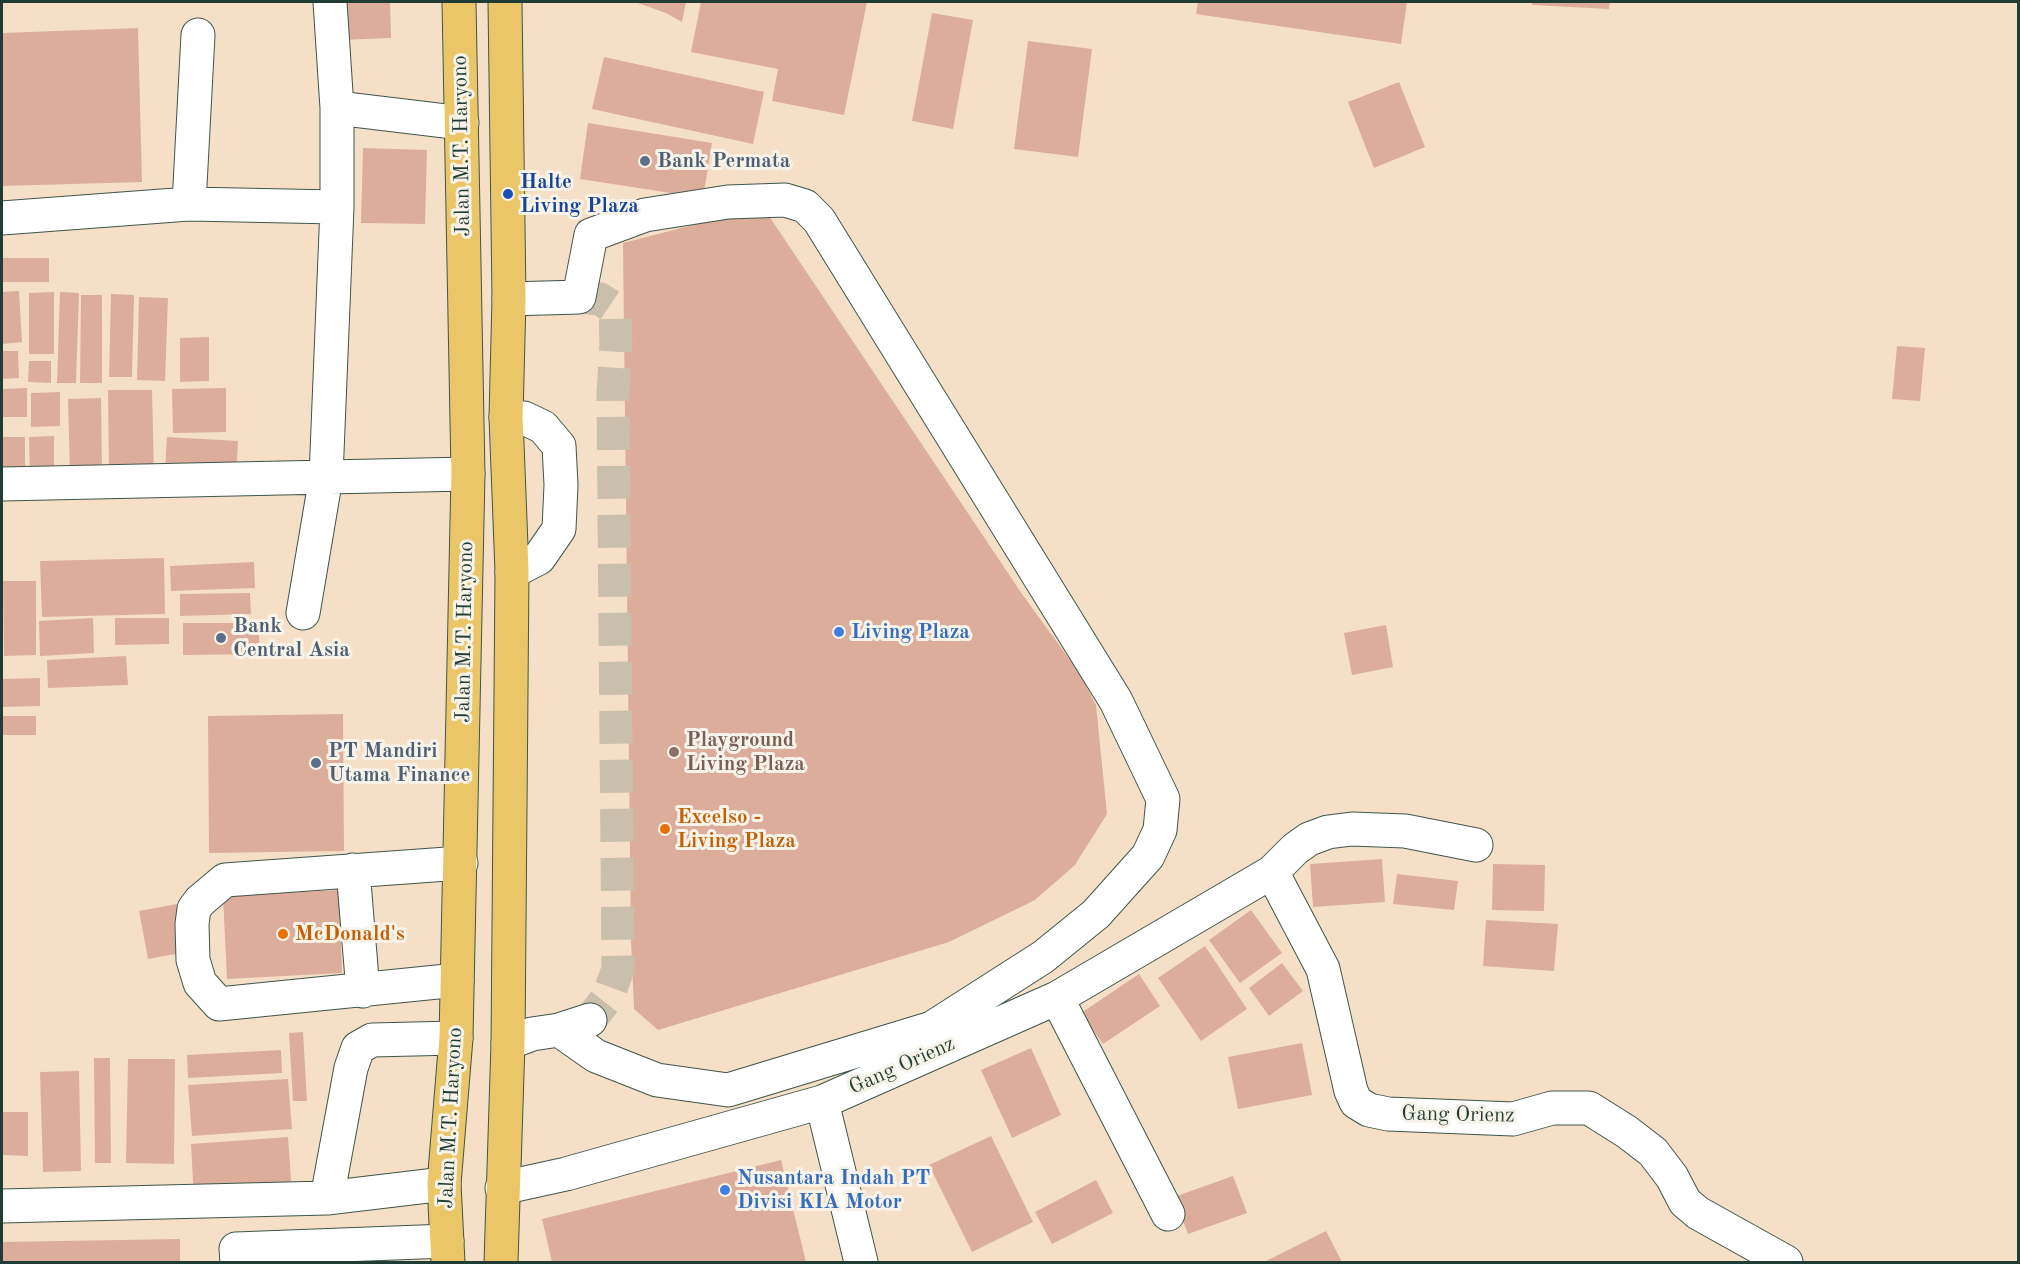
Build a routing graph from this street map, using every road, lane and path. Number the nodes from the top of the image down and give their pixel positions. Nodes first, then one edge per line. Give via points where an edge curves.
1 (330, 2) edge
2 (459, 2) edge
3 (505, 2) edge
4 (198, 35) dead end
5 (337, 108) junction
6 (462, 123) junction
7 (189, 204) junction
8 (337, 207) junction
9 (2, 218) edge
10 (509, 299) junction
11 (507, 417) junction
12 (468, 474) junction
13 (326, 477) junction
14 (2, 484) edge
15 (512, 572) junction
16 (303, 613) dead end
17 (1476, 845) dead end
18 (461, 863) junction
19 (353, 870) junction
20 (1272, 872) junction
21 (457, 980) junction
22 (363, 991) junction
23 (1057, 998) junction
24 (590, 1020) tunnel mouth
25 (559, 1030) junction
26 (456, 1038) junction
27 (507, 1043) junction
28 (822, 1101) junction
29 (444, 1184) junction
30 (502, 1188) junction
31 (327, 1198) junction
32 (2, 1206) edge
33 (1168, 1214) dead end
34 (447, 1252) edge
35 (237, 1263) edge
36 (501, 1263) edge
37 (861, 1263) edge
38 (1786, 1263) edge

1 - 5 street
2 - 6 main road, Jalan M.T. Haryono
3 - 10 main road, Jalan M.T. Haryono
4 - 7 street
5 - 6 street
5 - 8 street
6 - 12 main road, Jalan M.T. Haryono
7 - 8 street
7 - 9 street
8 - 13 street
10 - 11 main road, Jalan M.T. Haryono
10 - 25 street via 579,297 591,235 645,215 728,202 785,200 805,206 819,219 1116,701 1162,799 1160,830 1148,856 1096,914 1043,957 932,1028 728,1090 657,1080 596,1056
11 - 15 main road, Jalan M.T. Haryono
11 - 15 street via 524,418 543,427 559,446 561,485 559,529 539,558
12 - 13 street
12 - 18 main road, Jalan M.T. Haryono
13 - 14 street
13 - 16 street
15 - 27 main road, Jalan M.T. Haryono
17 - 20 street, Gang Orienz via 1405,831 1336,831 1309,839
18 - 19 street
18 - 21 main road, Jalan M.T. Haryono
19 - 22 street
19 - 22 street via 225,880 194,909 192,937 200,984 219,1004
20 - 23 street, Gang Orienz
20 - 38 street, Gang Orienz via 1323,969 1356,1102 1388,1114 1513,1119 1552,1108 1589,1108 1653,1152 1685,1202 1698,1213
21 - 22 street
21 - 26 main road, Jalan M.T. Haryono
23 - 28 street, Gang Orienz
23 - 33 street
24 - 25 street
25 - 27 street
26 - 29 main road, Jalan M.T. Haryono
26 - 31 street via 372,1040 358,1048
27 - 30 main road, Jalan M.T. Haryono
28 - 30 street, Gang Orienz via 566,1174
28 - 37 street
29 - 31 street
29 - 34 main road, Jalan M.T. Haryono
30 - 36 main road, Jalan M.T. Haryono
31 - 32 street
34 - 35 street via 236,1249

